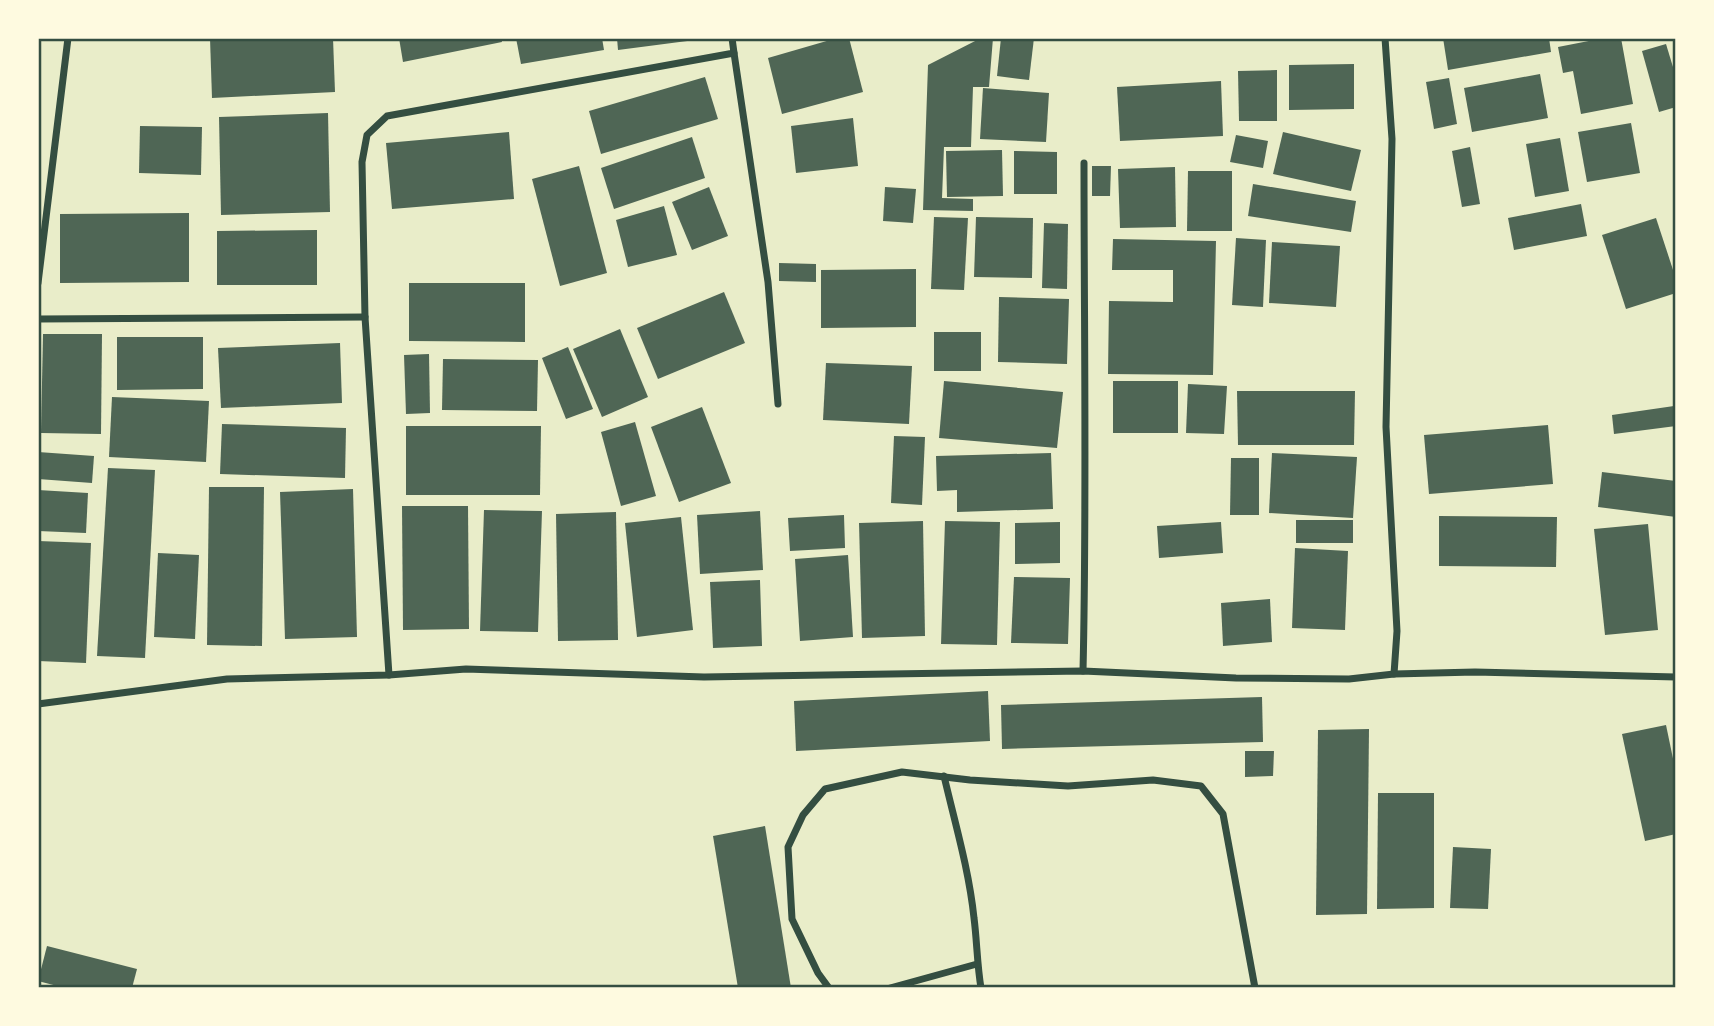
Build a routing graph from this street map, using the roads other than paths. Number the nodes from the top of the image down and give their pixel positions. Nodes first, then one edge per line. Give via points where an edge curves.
1 (68, 38) edge
2 (732, 38) edge
3 (1385, 38) edge
4 (733, 53) junction
5 (1084, 163) dead end
6 (38, 283) edge
7 (365, 317) junction
8 (38, 319) edge
9 (778, 404) dead end
10 (1083, 671) junction
11 (389, 674) junction
12 (1394, 674) junction
13 (1675, 677) edge
14 (38, 704) edge
15 (944, 776) junction
16 (977, 964) junction
17 (829, 988) edge
18 (890, 988) edge
19 (981, 988) edge
20 (1255, 988) edge

1 - 6 street
2 - 4 street
3 - 12 street via 1392,139 1386,427 1397,631
4 - 7 street via 387,116 367,135 362,162
4 - 9 street via 768,282
5 - 10 street
7 - 8 street
7 - 11 street
10 - 11 street via 704,677 466,669
10 - 12 street via 1236,678 1349,679
11 - 14 street via 228,679
12 - 13 street
15 - 16 street via 966,867
15 - 17 street via 902,772 825,789 803,815 788,846 792,919
15 - 20 street via 1068,786 1153,780 1201,786 1223,814
16 - 18 street
16 - 19 street

